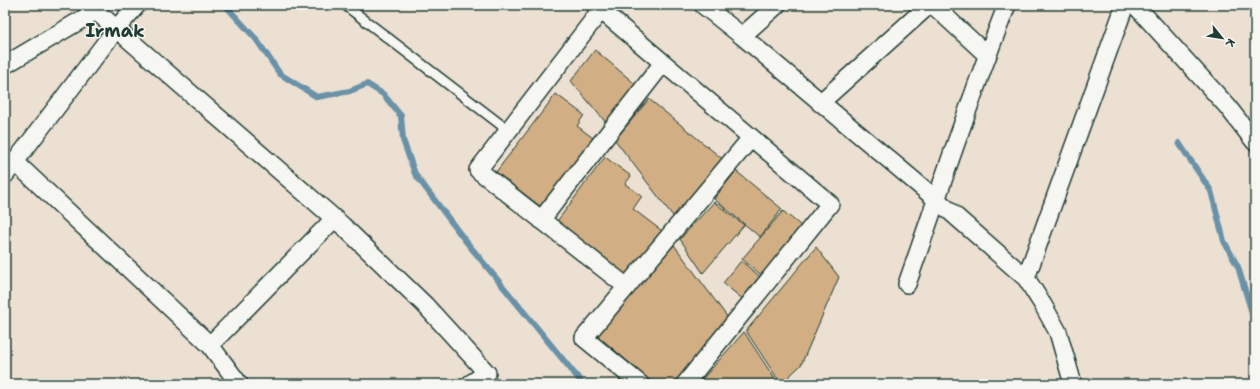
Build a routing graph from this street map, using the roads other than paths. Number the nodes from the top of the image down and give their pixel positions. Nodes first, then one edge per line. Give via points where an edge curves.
1 (137, 5) edge
2 (346, 5) edge
3 (703, 5) edge
4 (777, 5) edge
5 (929, 5) edge
6 (933, 5) edge
7 (1007, 5) edge
8 (1125, 5) edge
9 (1135, 5) edge
10 (601, 7) edge
11 (116, 29) junction
12 (742, 36) junction
13 (987, 55) junction
14 (663, 63) junction
15 (5, 65) edge
16 (820, 102) junction
17 (509, 131) junction
18 (751, 138) junction
19 (1255, 142) edge
20 (10, 168) edge
21 (937, 200) junction
22 (334, 219) junction
23 (541, 220) junction
24 (1026, 278) junction
25 (907, 284) dead end
26 (627, 287) junction
27 (210, 345) junction
28 (239, 384) edge
29 (470, 384) edge
30 (640, 384) edge
31 (685, 384) edge
32 (1073, 384) edge

1 - 11 street
2 - 17 lane
3 - 12 street
4 - 12 street
5 - 16 street
6 - 13 street
7 - 13 street
8 - 24 street
9 - 19 street via 1227,106
10 - 14 street
10 - 17 street
11 - 15 street via 96,11
11 - 20 street
11 - 22 street
12 - 16 street
13 - 21 street
14 - 18 street
14 - 23 street
16 - 21 street
17 - 23 street via 478,170
18 - 26 street
18 - 31 street via 830,204
20 - 27 street
21 - 24 street
21 - 25 street
22 - 27 street
22 - 29 street via 424,305 487,373
23 - 26 street
24 - 32 street via 1058,332
26 - 30 street via 584,338
27 - 28 street

